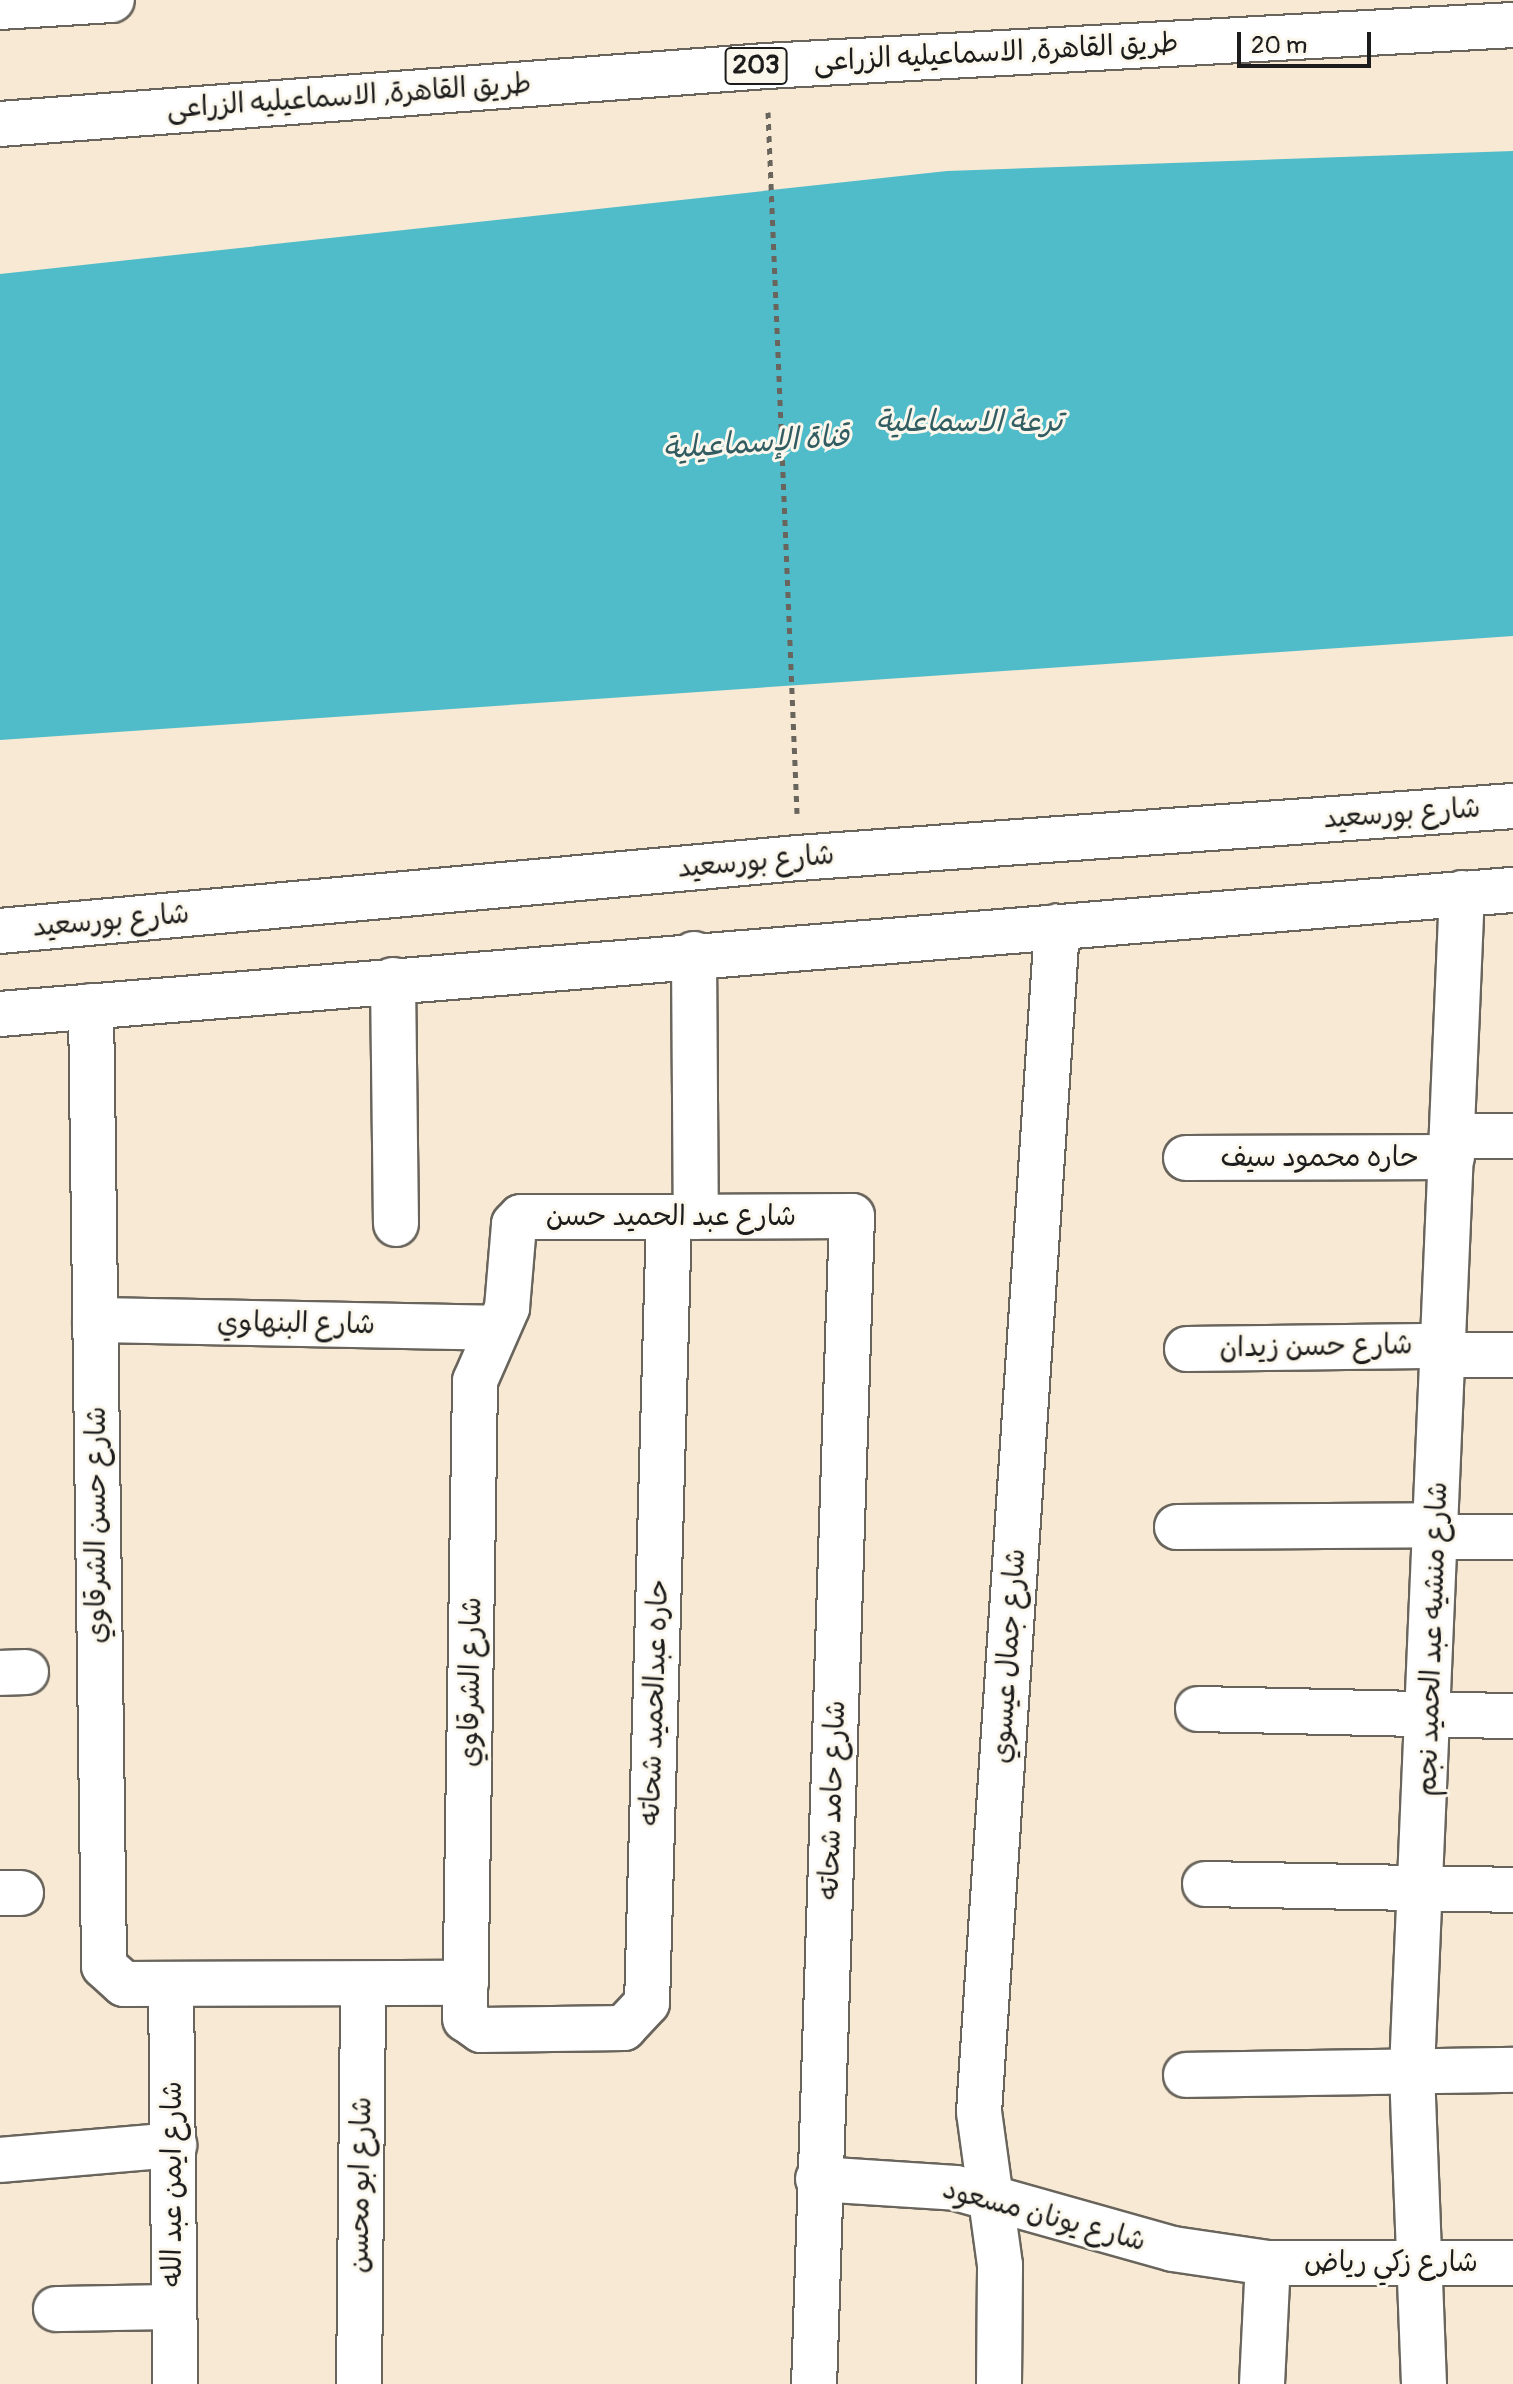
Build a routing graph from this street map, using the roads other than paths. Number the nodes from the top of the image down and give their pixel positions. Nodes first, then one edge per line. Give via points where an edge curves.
1 (112, 0) edge
2 (0, 7) edge
3 (1513, 25) edge
4 (0, 124) edge
5 (1513, 806) edge
6 (1513, 890) edge
7 (1462, 893) junction
8 (1057, 927) junction
9 (0, 931) edge
10 (694, 954) junction
11 (393, 980) junction
12 (91, 1006) junction
13 (0, 1014) edge
14 (1513, 1136) edge
15 (1452, 1147) junction
16 (1186, 1158) dead end
17 (852, 1216) joint
18 (683, 1217) junction
19 (396, 1224) dead end
20 (95, 1320) junction
21 (497, 1328) junction
22 (1187, 1349) dead end
23 (1444, 1350) junction
24 (1513, 1355) edge
25 (475, 1381) joint
26 (1177, 1527) dead end
27 (1437, 1531) junction
28 (1513, 1537) edge
29 (1198, 1709) dead end
30 (1430, 1715) junction
31 (1513, 1716) edge
32 (1205, 1884) dead end
33 (1424, 1888) junction
34 (1513, 1890) edge
35 (466, 1983) junction
36 (171, 1984) junction
37 (363, 1985) junction
38 (473, 2029) joint
39 (1412, 2070) junction
40 (1513, 2070) edge
41 (1186, 2075) dead end
42 (174, 2145) junction
43 (0, 2160) edge
44 (818, 2179) junction
45 (992, 2200) junction
46 (1419, 2262) junction
47 (1268, 2263) junction
48 (1513, 2263) edge
49 (174, 2307) junction
50 (56, 2309) dead end
51 (175, 2384) edge
52 (359, 2384) edge
53 (814, 2384) edge
54 (999, 2384) edge
55 (1262, 2384) edge
56 (1424, 2384) edge

1 - 2 street
3 - 4 street, طريق القاهرة, الاسماعيليه الزراعى / 203 via 766,66
5 - 9 street, شارع بورسعيد via 798,858
6 - 7 street
7 - 8 street
7 - 15 street, شارع منشيه عبد الحميد نجم
8 - 10 street
8 - 45 street, شارع جمال عيسوي via 979,2112
10 - 11 street
10 - 18 street, حاره عبدالحميد شحاته
11 - 12 street
11 - 19 street
12 - 13 street
12 - 20 street, شارع حسن الشرقاوي
14 - 15 street, حاره محمود سيف
15 - 16 street, حاره محمود سيف
15 - 23 street, شارع منشيه عبد الحميد نجم
17 - 18 street, شارع عبد الحميد حسن
17 - 44 street, شارع حامد شحاته
18 - 21 street, شارع عبد الحميد حسن via 517,1219 511,1287
18 - 38 street, حاره عبدالحميد شحاته via 647,2003 624,2028
20 - 21 street, شارع البنهاوي
20 - 36 street, شارع حسن الشرقاوي via 99,1951 118,1982
21 - 25 street, شارع عبد الحميد حسن
22 - 23 street, شارع حسن زيدان
23 - 24 street, شارع حسن زيدان
23 - 27 street, شارع منشيه عبد الحميد نجم
25 - 35 street, شارع الشرقاوي
26 - 27 street
27 - 28 street
27 - 30 street, شارع منشيه عبد الحميد نجم
29 - 30 street
30 - 31 street
30 - 33 street, شارع منشيه عبد الحميد نجم
32 - 33 street
33 - 34 street
33 - 39 street, شارع منشيه عبد الحميد نجم
35 - 37 street
35 - 38 street, شارع الشرقاوي via 465,2019
36 - 37 street
36 - 42 street, شارع ايمن عبد الله
37 - 52 street, شارع ابو محسن
39 - 40 street
39 - 41 street
39 - 46 street, شارع منشيه عبد الحميد نجم
42 - 43 street
42 - 49 street, شارع ايمن عبد الله
44 - 45 street, شارع يونان مسعود via 956,2188
44 - 53 street, شارع حامد شحاته
45 - 47 street, شارع يونان مسعود via 1173,2249
45 - 54 street, شارع جمال عيسوي via 1000,2265
46 - 47 street, شارع زكي رياض
46 - 48 street, شارع زكي رياض
46 - 56 street, شارع منشيه عبد الحميد نجم
47 - 55 street
49 - 50 street
49 - 51 street, شارع ايمن عبد الله

